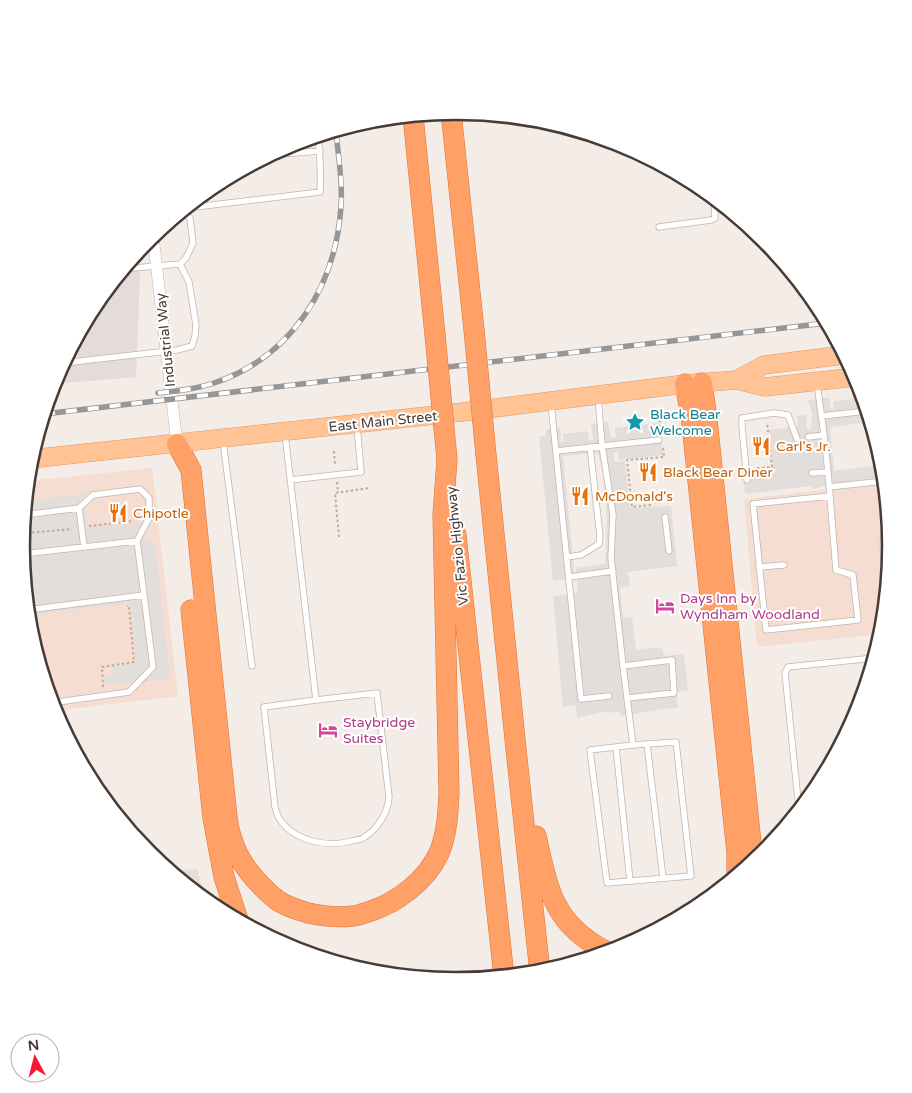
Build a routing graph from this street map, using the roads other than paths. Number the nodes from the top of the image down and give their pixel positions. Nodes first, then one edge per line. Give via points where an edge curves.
1 (452, 120) edge
2 (414, 123) edge
3 (319, 143) edge
4 (320, 152) junction
5 (291, 154) edge
6 (200, 206) edge
7 (715, 209) edge
8 (188, 216) edge
9 (659, 227) dead end
10 (154, 246) edge
11 (180, 264) junction
12 (156, 266) junction
13 (134, 268) edge
14 (166, 351) junction
15 (836, 355) edge
16 (72, 362) edge
17 (841, 364) edge
18 (847, 377) edge
19 (736, 380) junction
20 (817, 381) junction
21 (694, 383) junction
22 (598, 395) junction
23 (551, 401) junction
24 (860, 412) edge
25 (822, 416) junction
26 (356, 424) junction
27 (285, 432) junction
28 (824, 435) junction
29 (808, 437) dead end
30 (223, 439) junction
31 (797, 439) dead end
32 (659, 440) dead end
33 (178, 444) junction
34 (602, 446) junction
35 (590, 447) junction
36 (556, 451) junction
37 (39, 458) edge
38 (447, 459) junction
39 (828, 472) junction
40 (812, 473) dead end
41 (290, 480) junction
42 (747, 480) dead end
43 (877, 482) edge
44 (829, 487) junction
45 (830, 496) junction
46 (79, 508) junction
47 (32, 514) edge
48 (665, 517) dead end
49 (137, 541) junction
50 (84, 547) junction
51 (669, 550) dead end
52 (30, 552) edge
53 (567, 557) junction
54 (784, 564) dead end
55 (759, 567) junction
56 (613, 571) junction
57 (569, 578) junction
58 (144, 595) junction
59 (35, 609) edge
60 (866, 659) edge
61 (252, 666) dead end
62 (623, 666) junction
63 (609, 696) dead end
64 (627, 698) junction
65 (316, 700) junction
66 (59, 702) edge
67 (647, 744) junction
68 (633, 745) junction
69 (616, 747) junction
70 (516, 749) junction
71 (798, 800) edge
72 (752, 853) edge
73 (737, 867) edge
74 (663, 878) junction
75 (630, 881) junction
76 (235, 910) edge
77 (599, 948) edge
78 (539, 964) edge
79 (503, 970) edge

1 - 70 highway, bridge
2 - 38 highway, Vic Fazio Highway, bridge
3 - 4 lane
4 - 5 lane
4 - 6 lane via 320,192
7 - 9 lane via 715,218 711,220
8 - 11 lane via 192,243
10 - 12 street, Industrial Way
11 - 12 lane
11 - 14 lane via 189,282 195,336 192,346
12 - 13 lane
12 - 14 street, Industrial Way
14 - 16 lane
14 - 33 street, Industrial Way
15 - 19 main road, East Main Street via 764,365
17 - 20 main road via 828,366
18 - 20 main road, East Main Street
19 - 20 main road, East Main Street via 765,387
19 - 21 main road, East Main Street
20 - 25 lane
21 - 22 main road, East Main Street
21 - 72 highway via 708,428
21 - 73 highway via 691,415
22 - 23 main road, East Main Street
22 - 34 lane
23 - 26 main road, East Main Street
23 - 36 lane
24 - 25 lane
25 - 28 lane
26 - 27 main road, East Main Street
26 - 41 lane via 361,472
27 - 30 main road, East Main Street
27 - 41 lane
28 - 29 lane
28 - 39 lane
30 - 33 main road, East Main Street
30 - 61 lane
31 - 42 lane via 788,415 774,413 742,418
32 - 34 lane
33 - 37 main road, East Main Street
33 - 38 highway via 191,470 232,841 244,864 278,901 322,916 354,916 399,898 424,876 444,839 449,793 443,515
33 - 76 highway via 177,471 213,818 224,877
34 - 35 lane
34 - 56 lane via 613,515
35 - 36 lane
35 - 53 lane via 599,544 581,555
36 - 53 lane
38 - 79 highway, Vic Fazio Highway
39 - 40 lane
39 - 44 lane
41 - 65 lane
43 - 44 lane
44 - 45 lane
45 - 55 lane via 753,504
45 - 55 lane via 836,570 853,575 858,620 766,630
46 - 47 lane
46 - 49 lane via 93,495 140,489 149,498 149,518
46 - 50 lane
48 - 51 lane
49 - 50 lane
49 - 58 lane
50 - 52 lane
53 - 57 lane
54 - 55 lane
56 - 57 lane
56 - 62 lane
57 - 63 lane via 581,699
58 - 59 lane
58 - 66 lane via 153,667 129,692
60 - 71 lane via 788,667 784,673
62 - 64 lane
62 - 64 lane via 672,660 674,693
64 - 68 lane
65 - 65 lane via 377,693 388,805 374,829 362,839 343,844 309,840 298,835 279,818 275,807 264,707
67 - 68 lane
67 - 74 lane
67 - 74 lane via 676,742 691,876
68 - 69 lane
69 - 75 lane
69 - 75 lane via 590,750 607,883
70 - 77 highway via 548,888 557,909 578,934
70 - 78 highway
74 - 75 lane

